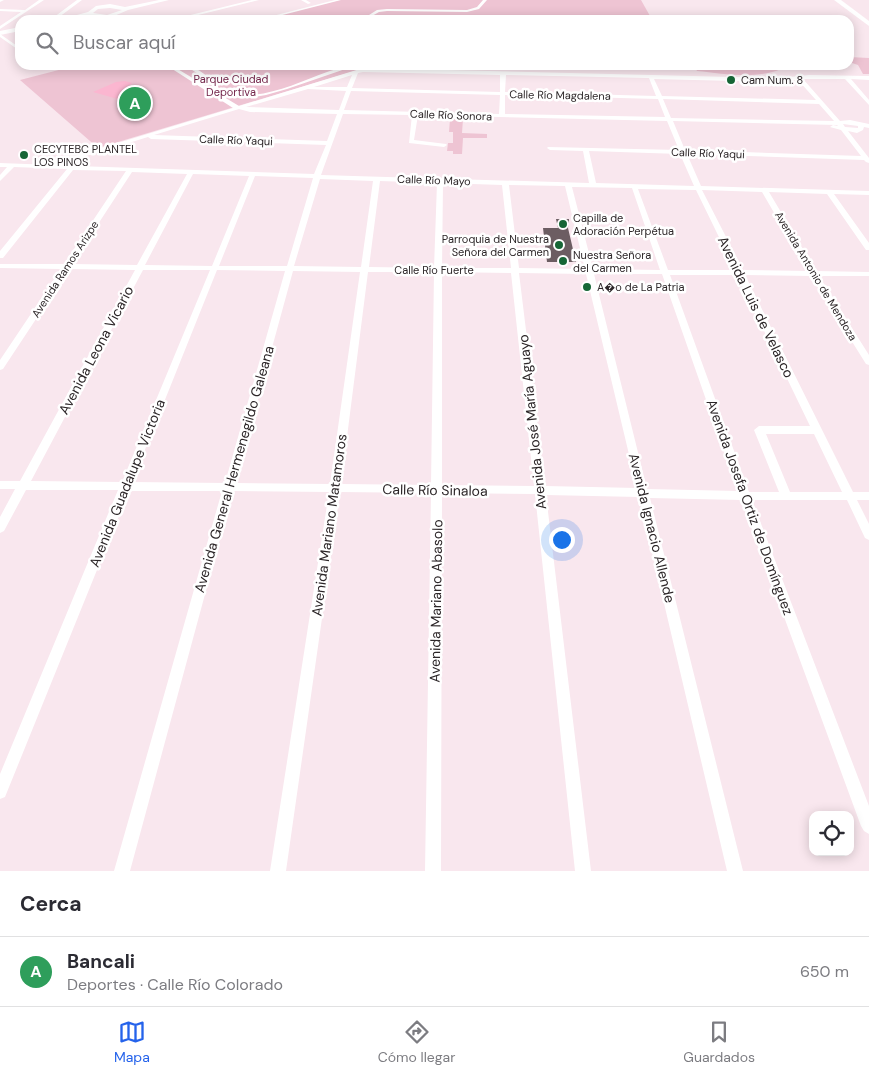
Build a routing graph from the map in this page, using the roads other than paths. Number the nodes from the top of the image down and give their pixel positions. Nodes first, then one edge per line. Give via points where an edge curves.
1 (42, 0) edge
2 (80, 0) edge
3 (126, 0) edge
4 (152, 0) edge
5 (166, 0) edge
6 (257, 0) edge
7 (339, 0) edge
8 (485, 0) edge
9 (837, 0) edge
10 (120, 5) edge
11 (0, 10) edge
12 (26, 11) junction
13 (90, 13) junction
14 (20, 15) edge
15 (59, 15) edge
16 (82, 15) edge
17 (94, 15) edge
18 (114, 15) edge
19 (193, 15) edge
20 (278, 15) edge
21 (371, 15) edge
22 (15, 18) edge
23 (0, 22) edge
24 (9, 22) junction
25 (868, 22) edge
26 (0, 28) edge
27 (15, 31) edge
28 (0, 35) edge
29 (15, 46) edge
30 (176, 70) edge
31 (194, 70) edge
32 (333, 70) edge
33 (350, 70) edge
34 (355, 70) edge
35 (372, 70) edge
36 (503, 73) junction
37 (651, 76) junction
38 (846, 77) junction
39 (799, 78) junction
40 (869, 78) edge
41 (301, 88) junction
42 (349, 90) junction
43 (502, 94) junction
44 (661, 97) junction
45 (819, 102) junction
46 (869, 103) edge
47 (236, 108) junction
48 (341, 112) junction
49 (415, 114) junction
50 (502, 116) junction
51 (668, 121) junction
52 (841, 125) junction
53 (869, 126) edge
54 (143, 137) junction
55 (329, 143) junction
56 (444, 145) dead end
57 (550, 148) dead end
58 (586, 149) junction
59 (683, 152) junction
60 (81, 156) junction
61 (868, 160) edge
62 (0, 165) edge
63 (12, 166) junction
64 (44, 167) junction
65 (72, 168) junction
66 (130, 170) junction
67 (191, 172) junction
68 (253, 174) junction
69 (317, 176) junction
70 (377, 178) junction
71 (0, 179) edge
72 (440, 181) junction
73 (505, 182) junction
74 (568, 184) junction
75 (593, 185) junction
76 (634, 186) junction
77 (698, 188) junction
78 (764, 190) junction
79 (829, 192) junction
80 (869, 193) edge
81 (869, 248) edge
82 (0, 256) edge
83 (0, 266) edge
84 (68, 266) junction
85 (141, 267) junction
86 (215, 267) junction
87 (290, 268) junction
88 (364, 270) junction
89 (438, 271) junction
90 (515, 271) junction
91 (589, 271) junction
92 (665, 272) junction
93 (739, 273) junction
94 (813, 273) junction
95 (869, 274) edge
96 (869, 362) edge
97 (0, 368) edge
98 (816, 430) junction
99 (0, 485) edge
100 (23, 485) junction
101 (126, 486) junction
102 (229, 487) junction
103 (335, 488) junction
104 (437, 490) junction
105 (540, 490) junction
106 (644, 493) junction
107 (745, 496) junction
108 (786, 496) junction
109 (849, 496) junction
110 (869, 496) edge
111 (0, 528) edge
112 (869, 535) edge
113 (0, 792) edge
114 (869, 826) edge
115 (122, 871) edge
116 (278, 871) edge
117 (433, 871) edge
118 (583, 871) edge
119 (735, 871) edge

1 - 12 street
2 - 15 street
3 - 10 street
4 - 10 street
5 - 10 street
6 - 19 street
7 - 20 street
8 - 21 street via 478,8 467,11 387,10
9 - 25 main road
10 - 13 street via 96,8
10 - 18 street via 121,13
11 - 12 street
12 - 14 street
13 - 16 street
13 - 17 street
22 - 24 street
23 - 24 street
24 - 26 street
27 - 28 street
28 - 29 street
30 - 47 street
31 - 32 street via 208,78 216,89 240,96 271,94
33 - 41 street
34 - 42 street, Avenida General Hermenegildo Galeana
35 - 36 street
36 - 37 street
36 - 43 street
37 - 39 street
37 - 44 street, Avenida Luis de Velasco
38 - 39 street
38 - 40 street
38 - 46 street
39 - 45 street
41 - 42 street, Calle Río Magdalena
41 - 47 street
42 - 43 street, Calle Río Magdalena
42 - 48 street, Avenida General Hermenegildo Galeana
43 - 44 street, Calle Río Magdalena
43 - 50 street
44 - 45 street, Calle Río Magdalena
44 - 51 street, Avenida Luis de Velasco
45 - 52 street
47 - 48 street, Calle Río Sonora
47 - 54 street
48 - 49 street, Calle Río Sonora
48 - 55 street, Avenida General Hermenegildo Galeana
49 - 50 street, Calle Río Sonora
49 - 56 street via 411,142
50 - 51 street, Calle Río Sonora
51 - 52 street, Calle Río Sonora
51 - 59 street, Avenida Luis de Velasco
52 - 53 street, Calle Río Sonora via 857,131 861,126
52 - 61 street
54 - 55 street, Calle Río Yaqui
54 - 60 street
55 - 69 street, Avenida General Hermenegildo Galeana
57 - 58 street, Calle Río Yaqui
58 - 59 street, Calle Río Yaqui
58 - 75 street
59 - 61 street, Calle Río Yaqui
59 - 77 street, Avenida Luis de Velasco
60 - 64 street
60 - 65 street
62 - 63 street, Calle Río Mayo
63 - 64 street, Calle Río Mayo
63 - 71 street
64 - 65 street, Calle Río Mayo
65 - 66 street, Calle Río Mayo
65 - 82 street
66 - 67 street, Calle Río Mayo
66 - 84 street, Avenida Ramos Arizpe
67 - 68 street, Calle Río Mayo
67 - 85 street, Avenida Leona Vicario
68 - 69 street, Calle Río Mayo
68 - 86 street, Avenida Guadalupe Victoria
69 - 70 street, Calle Río Mayo
69 - 87 street, Avenida General Hermenegildo Galeana
70 - 72 street, Calle Río Mayo
70 - 88 street, Avenida Mariano Matamoros
72 - 73 street, Calle Río Mayo
72 - 89 street, Avenida Mariano Abasolo
73 - 74 street, Calle Río Mayo
73 - 90 street, Avenida José María Aguayo
74 - 75 street, Calle Río Mayo
74 - 91 street, Avenida Ignacio Allende
75 - 76 street, Calle Río Mayo
76 - 77 street, Calle Río Mayo
76 - 92 street, Avenida Josefa Ortiz de Domínguez
77 - 78 street, Calle Río Mayo
77 - 93 street, Avenida Luis de Velasco
78 - 79 street, Calle Río Mayo
78 - 94 street, Avenida Antonio de Mendoza
79 - 80 street, Calle Río Mayo
79 - 81 street
83 - 84 street, Calle Río Fuerte
84 - 85 street, Calle Río Fuerte
84 - 97 street, Avenida Ramos Arizpe
85 - 86 street, Calle Río Fuerte
85 - 100 street, Avenida Leona Vicario
86 - 87 street, Calle Río Fuerte
86 - 101 street, Avenida Guadalupe Victoria
87 - 88 street, Calle Río Fuerte
87 - 102 street, Avenida General Hermenegildo Galeana
88 - 89 street, Calle Río Fuerte
88 - 103 street, Avenida Mariano Matamoros
89 - 90 street, Calle Río Fuerte
89 - 104 street, Avenida Mariano Abasolo
90 - 91 street, Calle Río Fuerte
90 - 105 street, Avenida José María Aguayo
91 - 92 street, Calle Río Fuerte
91 - 106 street, Avenida Ignacio Allende
92 - 93 street, Calle Río Fuerte
92 - 107 street, Avenida Josefa Ortiz de Domínguez
93 - 94 street, Calle Río Fuerte
93 - 98 street, Avenida Luis de Velasco
94 - 95 street, Calle Río Fuerte
94 - 96 street, Avenida Antonio de Mendoza
98 - 108 street via 759,430
98 - 109 street, Avenida Luis de Velasco
99 - 100 street, Calle Río Sinaloa
100 - 101 street, Calle Río Sinaloa
100 - 111 street, Avenida Leona Vicario
101 - 102 street, Calle Río Sinaloa
101 - 113 street, Avenida Guadalupe Victoria
102 - 103 street, Calle Río Sinaloa
102 - 115 street, Avenida General Hermenegildo Galeana
103 - 104 street, Calle Río Sinaloa
103 - 116 street, Avenida Mariano Matamoros
104 - 105 street, Calle Río Sinaloa
104 - 117 street, Avenida Mariano Abasolo
105 - 106 street, Calle Río Sinaloa
105 - 118 street, Avenida José María Aguayo
106 - 107 street, Calle Río Sinaloa
106 - 119 street, Avenida Ignacio Allende
107 - 108 street, Calle Río Sinaloa
107 - 114 street, Avenida Josefa Ortiz de Domínguez
108 - 109 street, Calle Río Sinaloa
109 - 110 street, Calle Río Sinaloa
109 - 112 street, Avenida Luis de Velasco

